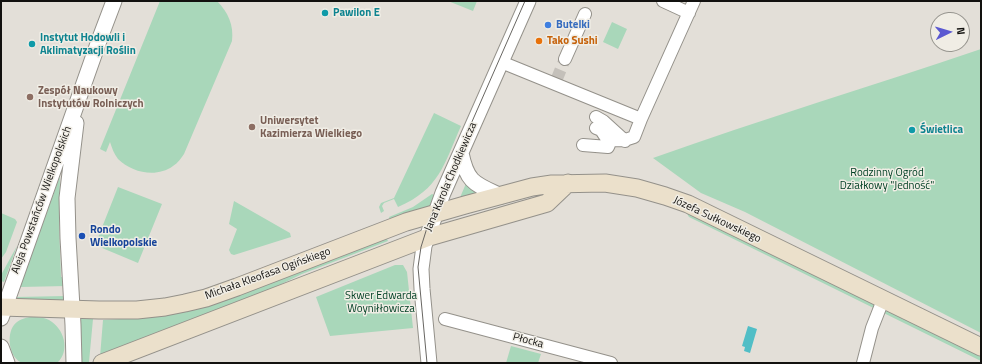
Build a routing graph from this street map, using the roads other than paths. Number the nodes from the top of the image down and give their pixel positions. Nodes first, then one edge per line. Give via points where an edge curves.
1 (114, 1) edge
2 (528, 1) edge
3 (663, 1) edge
4 (694, 1) edge
5 (689, 13) junction
6 (585, 14) dead end
7 (565, 59) tunnel mouth
8 (501, 62) junction
9 (80, 94) junction
10 (641, 119) junction
11 (611, 140) junction
12 (625, 141) junction
13 (583, 145) dead end
14 (461, 153) junction
15 (568, 184) junction
16 (501, 196) junction
17 (435, 214) junction
18 (426, 238) junction
19 (883, 300) junction
20 (73, 309) junction
21 (2, 310) edge
22 (445, 319) dead end
23 (1, 347) edge
24 (981, 348) edge
25 (7, 363) edge
26 (74, 363) edge
27 (102, 363) edge
28 (429, 363) edge
29 (611, 363) edge
30 (863, 363) edge

1 - 9 street, Aleja Powstańców Wielkopolskich
2 - 8 street, Jana Karola Chodkiewicza
3 - 5 street
4 - 5 street
5 - 10 street
6 - 7 street
8 - 10 street
8 - 14 street, Jana Karola Chodkiewicza
9 - 20 street, Aleja Powstańców Wielkopolskich via 67,198
9 - 21 street, Aleja Powstańców Wielkopolskich
10 - 12 street via 634,137
11 - 12 street
11 - 12 street via 607,139 596,123 603,121
11 - 13 street via 608,147
14 - 16 street via 470,178 476,184
14 - 17 street, Jana Karola Chodkiewicza
15 - 16 main road, Józefa Sułkowskiego via 532,188
15 - 18 main road via 547,203
15 - 19 main road, Józefa Sułkowskiego via 605,183 637,188 688,204
16 - 17 main road, Józefa Sułkowskiego
17 - 18 street, Jana Karola Chodkiewicza
17 - 20 main road, Michała Kleofasa Ogińskiego via 388,229 206,298 166,307 137,310
18 - 27 main road, Michała Kleofasa Ogińskiego
18 - 28 street, Jana Karola Chodkiewicza via 421,269
19 - 24 main road, Józefa Sułkowskiego
19 - 30 street via 872,328
20 - 21 main road
20 - 26 street
22 - 29 street, Płocka
23 - 25 street

